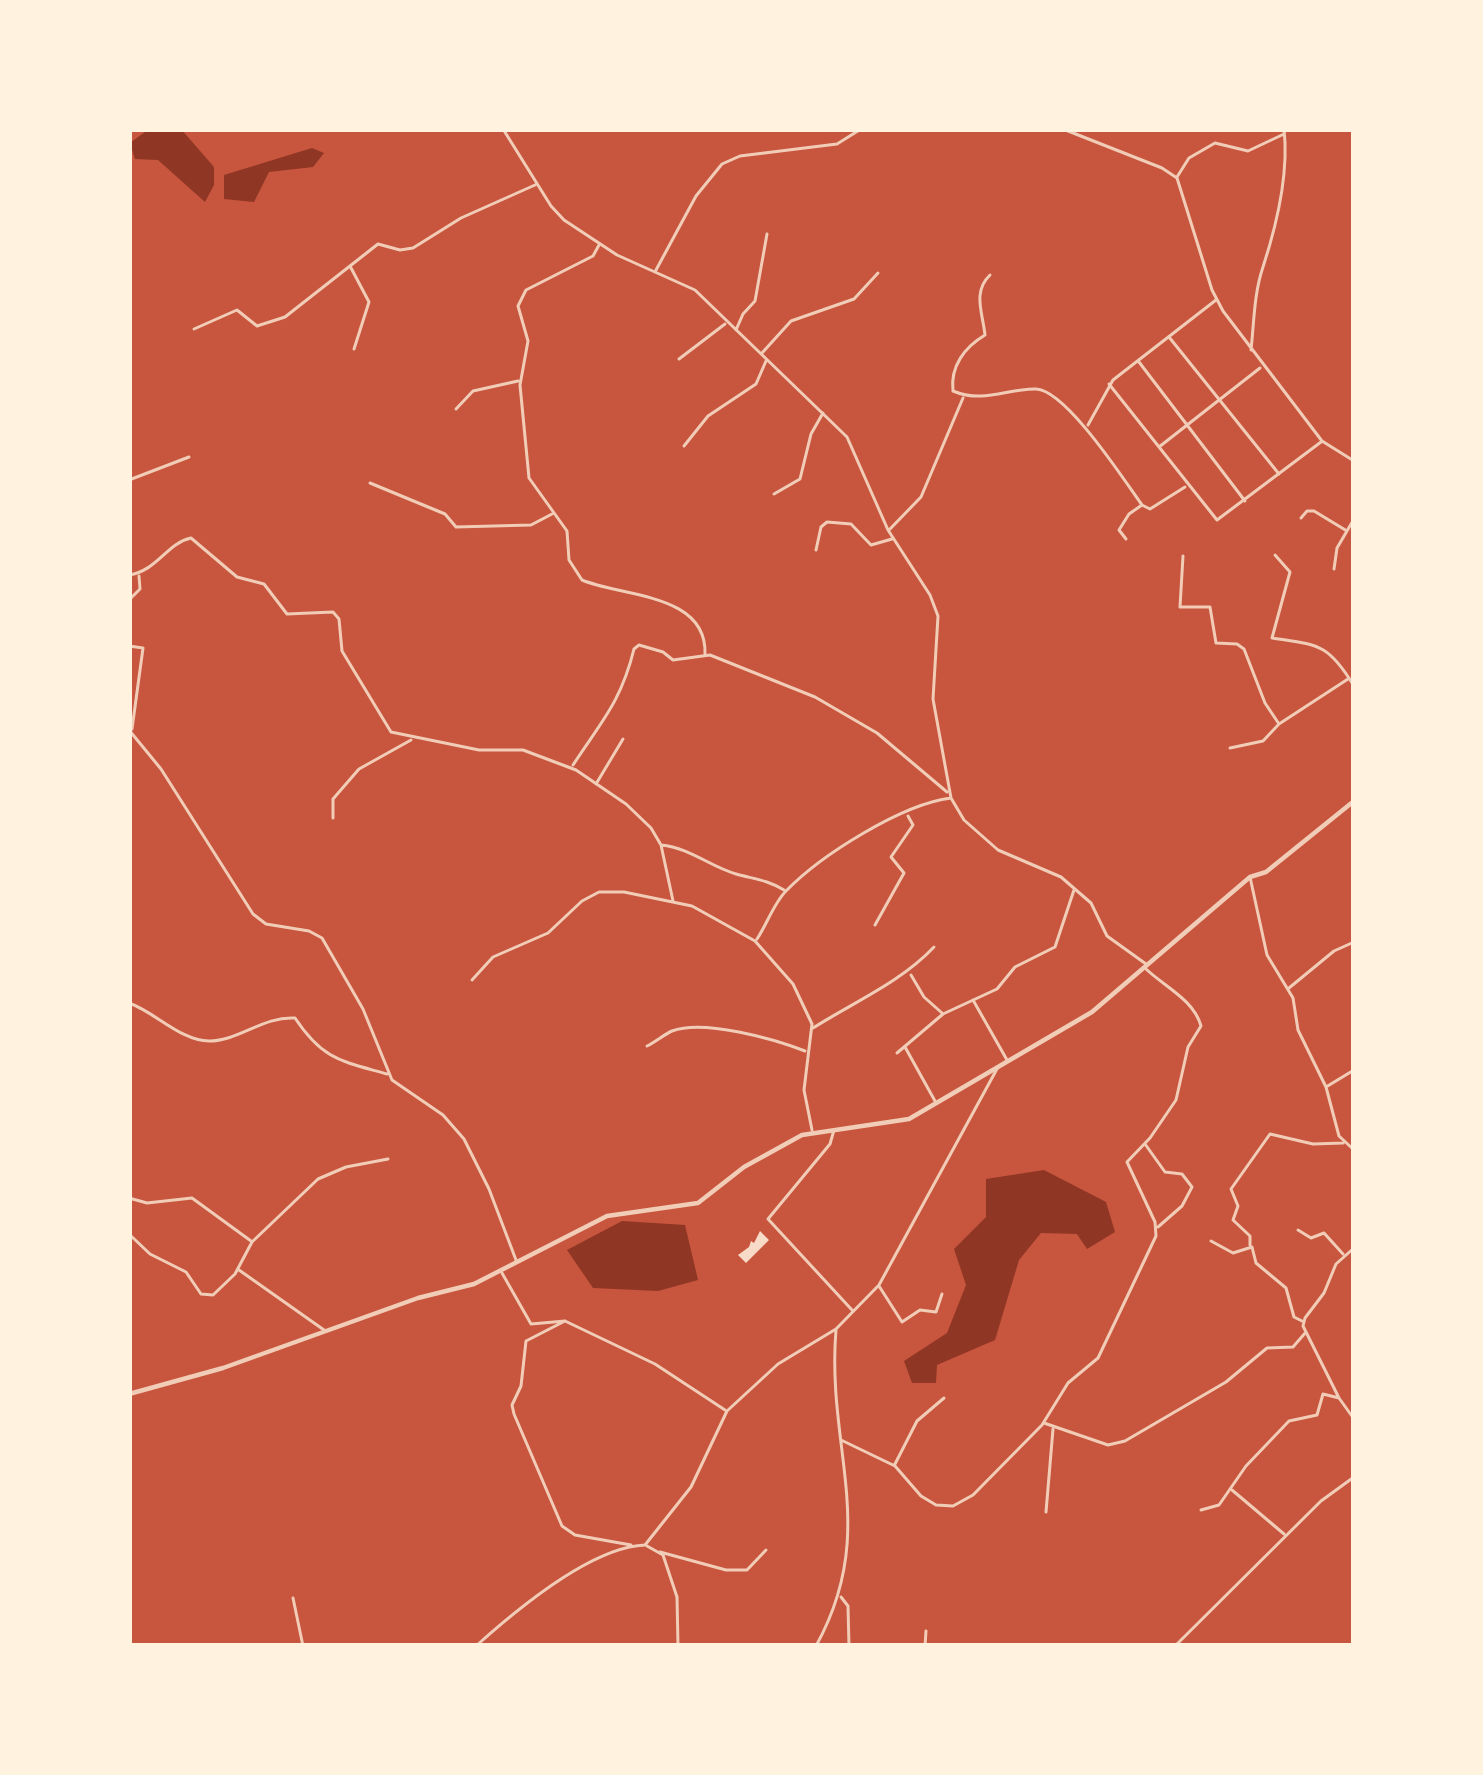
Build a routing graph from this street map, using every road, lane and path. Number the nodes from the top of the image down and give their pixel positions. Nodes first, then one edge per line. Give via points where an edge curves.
1 (503, 129) edge
2 (861, 129) edge
3 (1063, 129) edge
4 (1284, 131) edge
5 (1177, 178) junction
6 (537, 184) junction
7 (767, 234) dead end
8 (599, 244) junction
9 (350, 265) junction
10 (655, 271) junction
11 (878, 273) dead end
12 (990, 275) dead end
13 (1216, 301) junction
14 (726, 322) junction
15 (194, 329) dead end
16 (735, 332) junction
17 (1169, 337) junction
18 (354, 349) dead end
19 (1251, 352) junction
20 (761, 354) junction
21 (679, 359) dead end
22 (766, 359) junction
23 (1138, 361) junction
24 (1262, 366) junction
25 (520, 380) junction
26 (1109, 384) junction
27 (964, 395) junction
28 (1220, 399) junction
29 (456, 410) dead end
30 (824, 412) junction
31 (1188, 425) junction
32 (1088, 427) junction
33 (1322, 441) junction
34 (684, 446) dead end
35 (1158, 448) junction
36 (189, 457) dead end
37 (1354, 461) edge
38 (1280, 475) junction
39 (129, 480) edge
40 (370, 483) dead end
41 (1186, 486) junction
42 (774, 494) dead end
43 (1245, 501) junction
44 (1142, 506) junction
45 (553, 513) junction
46 (1301, 518) dead end
47 (1354, 519) edge
48 (888, 530) junction
49 (1347, 531) junction
50 (893, 538) junction
51 (1126, 539) dead end
52 (816, 550) dead end
53 (1275, 555) dead end
54 (1183, 556) dead end
55 (1334, 569) dead end
56 (139, 574) junction
57 (129, 575) edge
58 (129, 600) edge
59 (129, 646) edge
60 (704, 655) junction
61 (1350, 678) junction
62 (1354, 686) edge
63 (1280, 724) junction
64 (130, 731) edge
65 (412, 739) junction
66 (623, 739) dead end
67 (1230, 748) dead end
68 (572, 767) junction
69 (595, 785) junction
70 (950, 795) junction
71 (1354, 801) edge
72 (1345, 811) junction
73 (906, 813) junction
74 (333, 818) dead end
75 (1354, 818) edge
76 (661, 845) junction
77 (1250, 878) junction
78 (1074, 888) junction
79 (786, 891) junction
80 (673, 902) junction
81 (875, 925) dead end
82 (755, 940) junction
83 (1354, 942) edge
84 (934, 947) dead end
85 (1146, 966) junction
86 (909, 973) junction
87 (472, 980) dead end
88 (1288, 989) junction
89 (973, 1000) junction
90 (129, 1003) edge
91 (944, 1015) junction
92 (812, 1029) junction
93 (904, 1045) junction
94 (647, 1046) dead end
95 (806, 1051) junction
96 (897, 1053) dead end
97 (1008, 1061) junction
98 (999, 1066) junction
99 (1354, 1070) edge
100 (388, 1074) junction
101 (1326, 1087) junction
102 (936, 1103) junction
103 (834, 1130) junction
104 (813, 1132) junction
105 (1145, 1143) junction
106 (1345, 1143) junction
107 (1354, 1150) edge
108 (388, 1159) dead end
109 (129, 1198) edge
110 (1156, 1228) junction
111 (1298, 1231) dead end
112 (129, 1234) edge
113 (1210, 1241) dead end
114 (252, 1242) junction
115 (1250, 1245) junction
116 (1354, 1248) edge
117 (1344, 1255) junction
118 (516, 1262) junction
119 (238, 1269) junction
120 (501, 1270) junction
121 (878, 1285) junction
122 (942, 1294) dead end
123 (853, 1311) junction
124 (566, 1321) junction
125 (1304, 1322) junction
126 (836, 1329) junction
127 (325, 1331) junction
128 (1306, 1332) junction
129 (129, 1394) edge
130 (1339, 1398) junction
131 (944, 1399) dead end
132 (727, 1411) junction
133 (1354, 1419) edge
134 (1044, 1423) junction
135 (1054, 1427) junction
136 (841, 1440) junction
137 (895, 1466) junction
138 (1354, 1478) edge
139 (1230, 1488) junction
140 (1201, 1510) dead end
141 (1046, 1512) dead end
142 (1286, 1536) junction
143 (645, 1545) junction
144 (633, 1546) junction
145 (766, 1550) dead end
146 (660, 1552) junction
147 (839, 1595) junction
148 (293, 1598) dead end
149 (926, 1631) dead end
150 (303, 1646) edge
151 (476, 1646) edge
152 (678, 1646) edge
153 (816, 1646) edge
154 (849, 1646) edge
155 (925, 1646) edge
156 (1175, 1646) edge

1 - 6 street
2 - 10 street via 837,144 722,164
3 - 5 street
4 - 5 street via 1253,150 1209,146
4 - 19 street
5 - 13 street
6 - 8 street via 557,213
6 - 9 street via 413,248 378,244
7 - 16 street via 757,296
8 - 10 street
8 - 25 street via 593,256 521,294 528,341
9 - 15 street via 261,327 237,310
9 - 18 street via 369,302
10 - 14 street via 695,290
11 - 20 street via 854,299 791,321
12 - 27 street via 981,287 985,335 966,348 951,383
13 - 17 street
13 - 19 street
14 - 16 street
14 - 21 street
16 - 20 street
17 - 23 street
17 - 28 street
19 - 24 street
20 - 22 street
22 - 30 street
22 - 34 street via 756,384 708,416
23 - 26 street
23 - 31 street
24 - 28 street
24 - 33 street
25 - 29 street via 473,391
25 - 45 street via 529,478
26 - 32 street
26 - 35 street
27 - 32 street via 1042,389
27 - 48 street via 921,497
28 - 31 street
28 - 38 street
30 - 42 street via 800,479
30 - 48 street via 851,444
31 - 35 street
31 - 43 street
32 - 44 street
33 - 37 street
33 - 38 street
35 - 41 street
36 - 39 street
38 - 43 street
40 - 45 street via 445,514 456,527 531,525
41 - 43 street via 1216,520
41 - 44 street via 1150,509
44 - 51 street via 1122,524
45 - 60 street via 582,580 679,607 702,634
46 - 49 street via 1314,511
47 - 49 street
48 - 50 street
49 - 55 street
50 - 52 street via 872,545 851,524 827,522
50 - 70 street via 938,616 933,699
53 - 61 street via 1290,572 1272,638 1321,646
54 - 63 street via 1180,608 1210,607 1216,643 1244,649
56 - 57 street
56 - 58 street via 140,589
56 - 65 street via 191,538 237,577 264,584 287,614 336,614 342,652 381,721
59 - 64 street via 143,648
60 - 68 street via 674,661 636,645 624,689
60 - 70 street via 815,697 878,733
61 - 62 street
61 - 63 street
63 - 67 street via 1259,743
64 - 100 street via 253,914 322,938
65 - 68 street via 518,749
65 - 74 street via 358,769 333,799
66 - 69 street
68 - 69 street
69 - 76 street via 631,808
70 - 73 street
70 - 78 street via 998,850
71 - 72 street
72 - 75 street
72 - 77 street
73 - 79 street
73 - 81 street via 913,825 891,857 904,873
76 - 79 street
76 - 80 street
77 - 85 street
77 - 88 street via 1265,949
78 - 85 street via 1107,935
78 - 89 street via 1055,947
79 - 82 street
80 - 82 street
80 - 87 street via 616,891 590,896
82 - 92 street via 793,984
83 - 88 street
84 - 86 street
85 - 97 street via 1092,1012
85 - 105 street via 1202,1022 1176,1100
86 - 91 street
86 - 92 street
88 - 101 street
89 - 91 street
89 - 97 street
90 - 100 street via 212,1041 295,1018 331,1058
91 - 93 street
92 - 95 street
93 - 96 street
93 - 102 street
94 - 95 street via 673,1031 721,1030
95 - 104 street
97 - 98 street
98 - 102 street
98 - 121 street
99 - 101 street
100 - 118 street via 458,1130
101 - 106 street
102 - 103 street via 903,1122
103 - 104 street
103 - 123 street via 769,1223
104 - 118 street via 775,1147 698,1203 607,1216
105 - 110 street via 1127,1168
105 - 110 street via 1165,1172 1182,1174 1192,1187
106 - 107 street
106 - 115 street via 1270,1134 1231,1190 1233,1220
108 - 114 street via 319,1179
109 - 114 street via 191,1198
110 - 134 street via 1098,1358 1068,1383
111 - 117 street via 1308,1238 1324,1233
112 - 119 street via 186,1272 201,1294 216,1294
113 - 115 street via 1233,1253
114 - 119 street
115 - 125 street
116 - 117 street
117 - 125 street
118 - 120 street
119 - 127 street
120 - 124 street via 528,1321
120 - 127 street
121 - 122 street via 902,1322 920,1310 936,1312
121 - 123 street
123 - 126 street
124 - 132 street via 650,1361
124 - 144 street via 526,1342 514,1414 562,1526
125 - 128 street
126 - 132 street via 778,1364
126 - 136 street
127 - 129 street
128 - 130 street
128 - 135 street via 1293,1347 1267,1348 1125,1442 1108,1445
130 - 133 street
130 - 139 street via 1323,1394 1317,1415 1288,1421
131 - 137 street via 917,1421
132 - 143 street via 691,1487
134 - 135 street
134 - 137 street via 978,1491 952,1506 928,1502
135 - 141 street
136 - 137 street
136 - 147 street via 850,1528
138 - 142 street
139 - 140 street via 1219,1505
139 - 142 street
142 - 156 street
143 - 144 street
143 - 146 street
144 - 151 street via 520,1605
145 - 146 street via 747,1570
146 - 152 street via 676,1591
147 - 153 street
147 - 154 street via 848,1606
148 - 150 street
149 - 155 street

